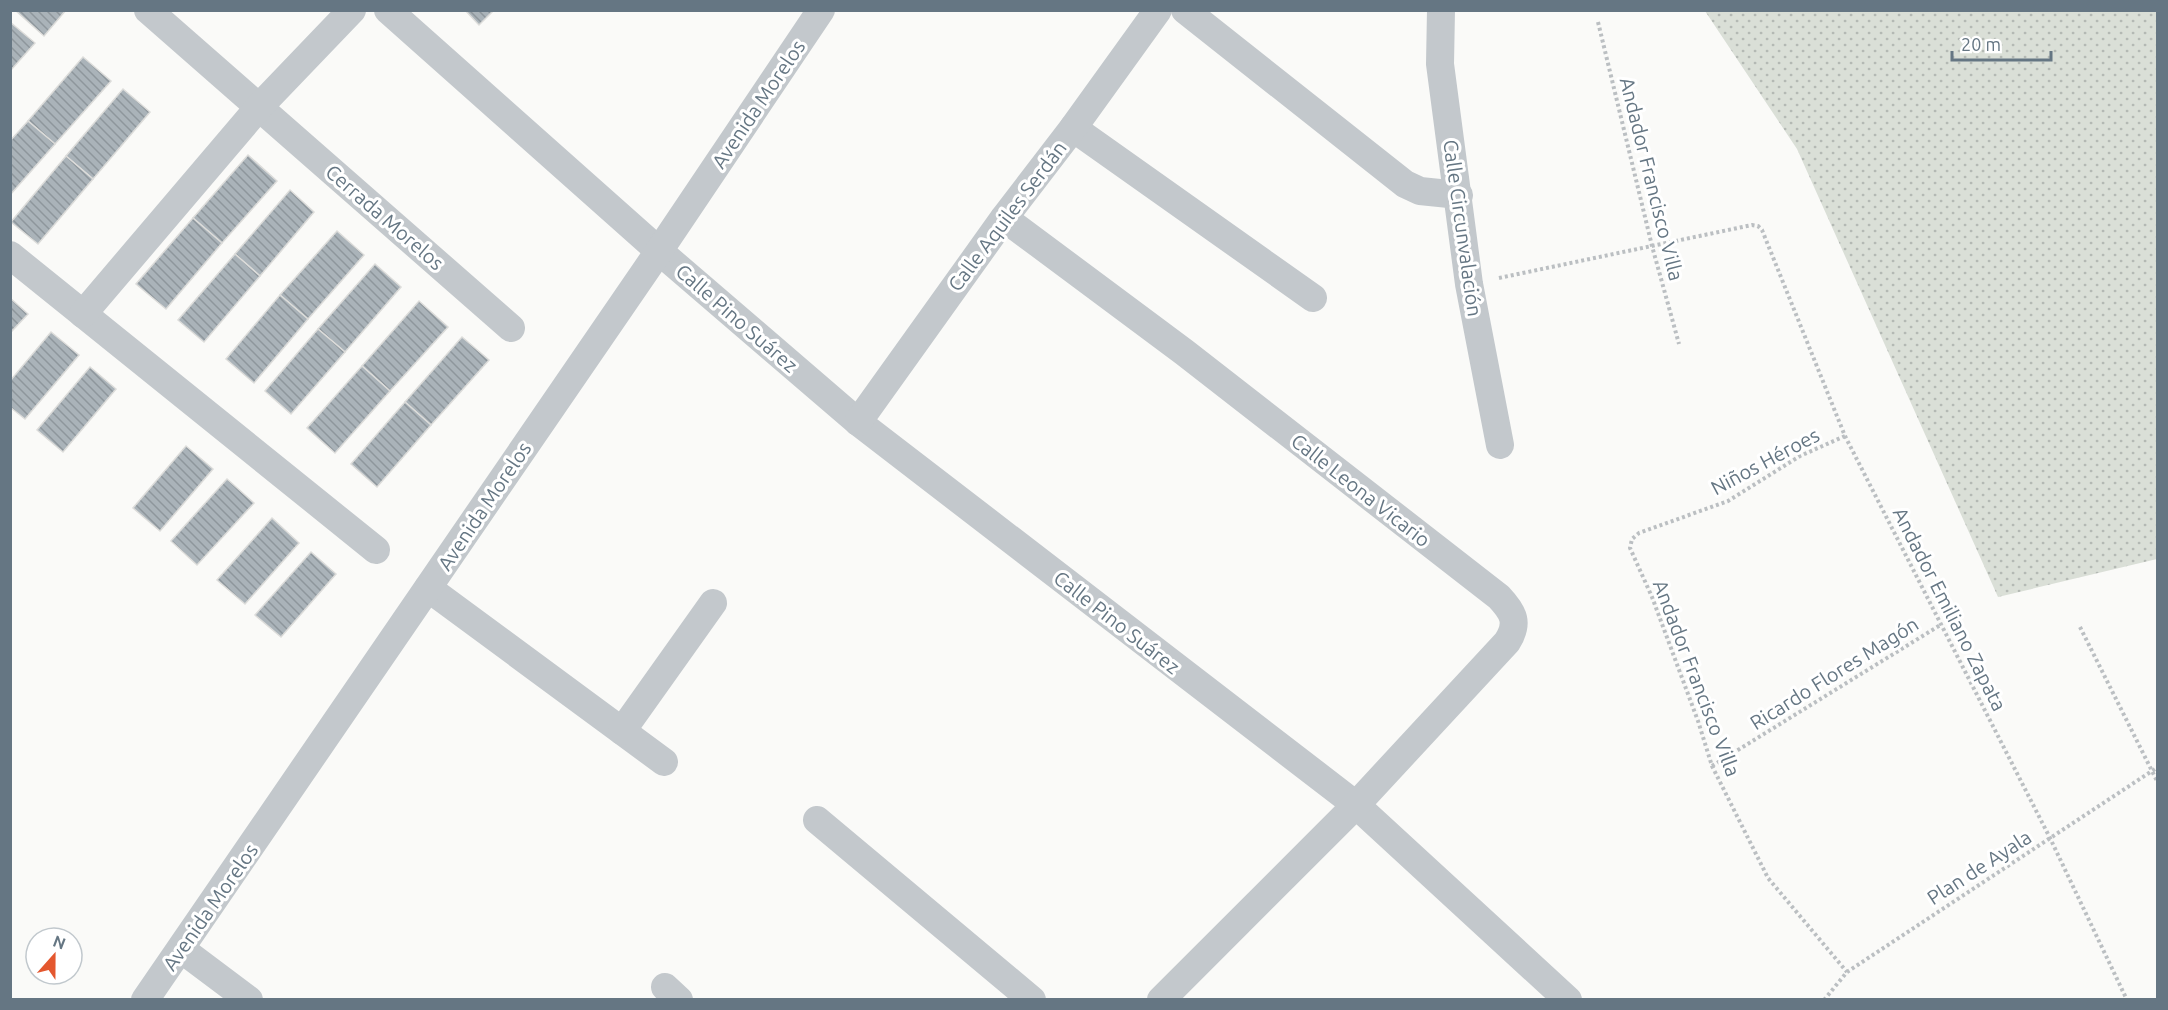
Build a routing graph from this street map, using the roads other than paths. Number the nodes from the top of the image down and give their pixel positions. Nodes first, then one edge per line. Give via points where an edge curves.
1 (148, 10) edge
2 (352, 10) edge
3 (388, 10) edge
4 (821, 10) edge
5 (1158, 10) edge
6 (1185, 10) edge
7 (1441, 10) edge
8 (259, 107) junction
9 (1073, 128) junction
10 (1459, 195) junction
11 (1004, 219) junction
12 (659, 251) junction
13 (10, 255) edge
14 (1313, 298) dead end
15 (83, 314) junction
16 (511, 328) dead end
17 (858, 422) junction
18 (1500, 444) dead end
19 (375, 550) dead end
20 (428, 588) junction
21 (713, 603) dead end
22 (622, 731) junction
23 (664, 762) dead end
24 (1356, 805) junction
25 (816, 820) dead end
26 (182, 949) junction
27 (145, 999) edge
28 (249, 999) edge
29 (1032, 999) edge
30 (1161, 999) edge
31 (1568, 999) edge

1 - 8 street, Cerrada Morelos
2 - 8 street
3 - 12 street, Calle Pino Suárez
4 - 12 street, Avenida Morelos
5 - 9 street, Calle Aquiles Serdán
6 - 10 street via 1405,184 1420,191
7 - 10 street, Calle Circunvalación via 1440,64
8 - 15 street
8 - 16 street, Cerrada Morelos
9 - 11 street, Calle Aquiles Serdán
9 - 14 street
10 - 18 street, Calle Circunvalación via 1469,284
11 - 17 street, Calle Aquiles Serdán
11 - 24 street, Calle Leona Vicario via 1184,352 1510,608 1514,621 1507,642
12 - 17 street, Calle Pino Suárez
12 - 20 street, Avenida Morelos
13 - 15 street
15 - 19 street
17 - 24 street, Calle Pino Suárez
20 - 22 street
20 - 26 street, Avenida Morelos
21 - 22 street
22 - 23 street
24 - 30 street, Calle Leona Vicario
24 - 31 street, Calle Pino Suárez
25 - 29 street
26 - 27 street, Avenida Morelos
26 - 28 street

